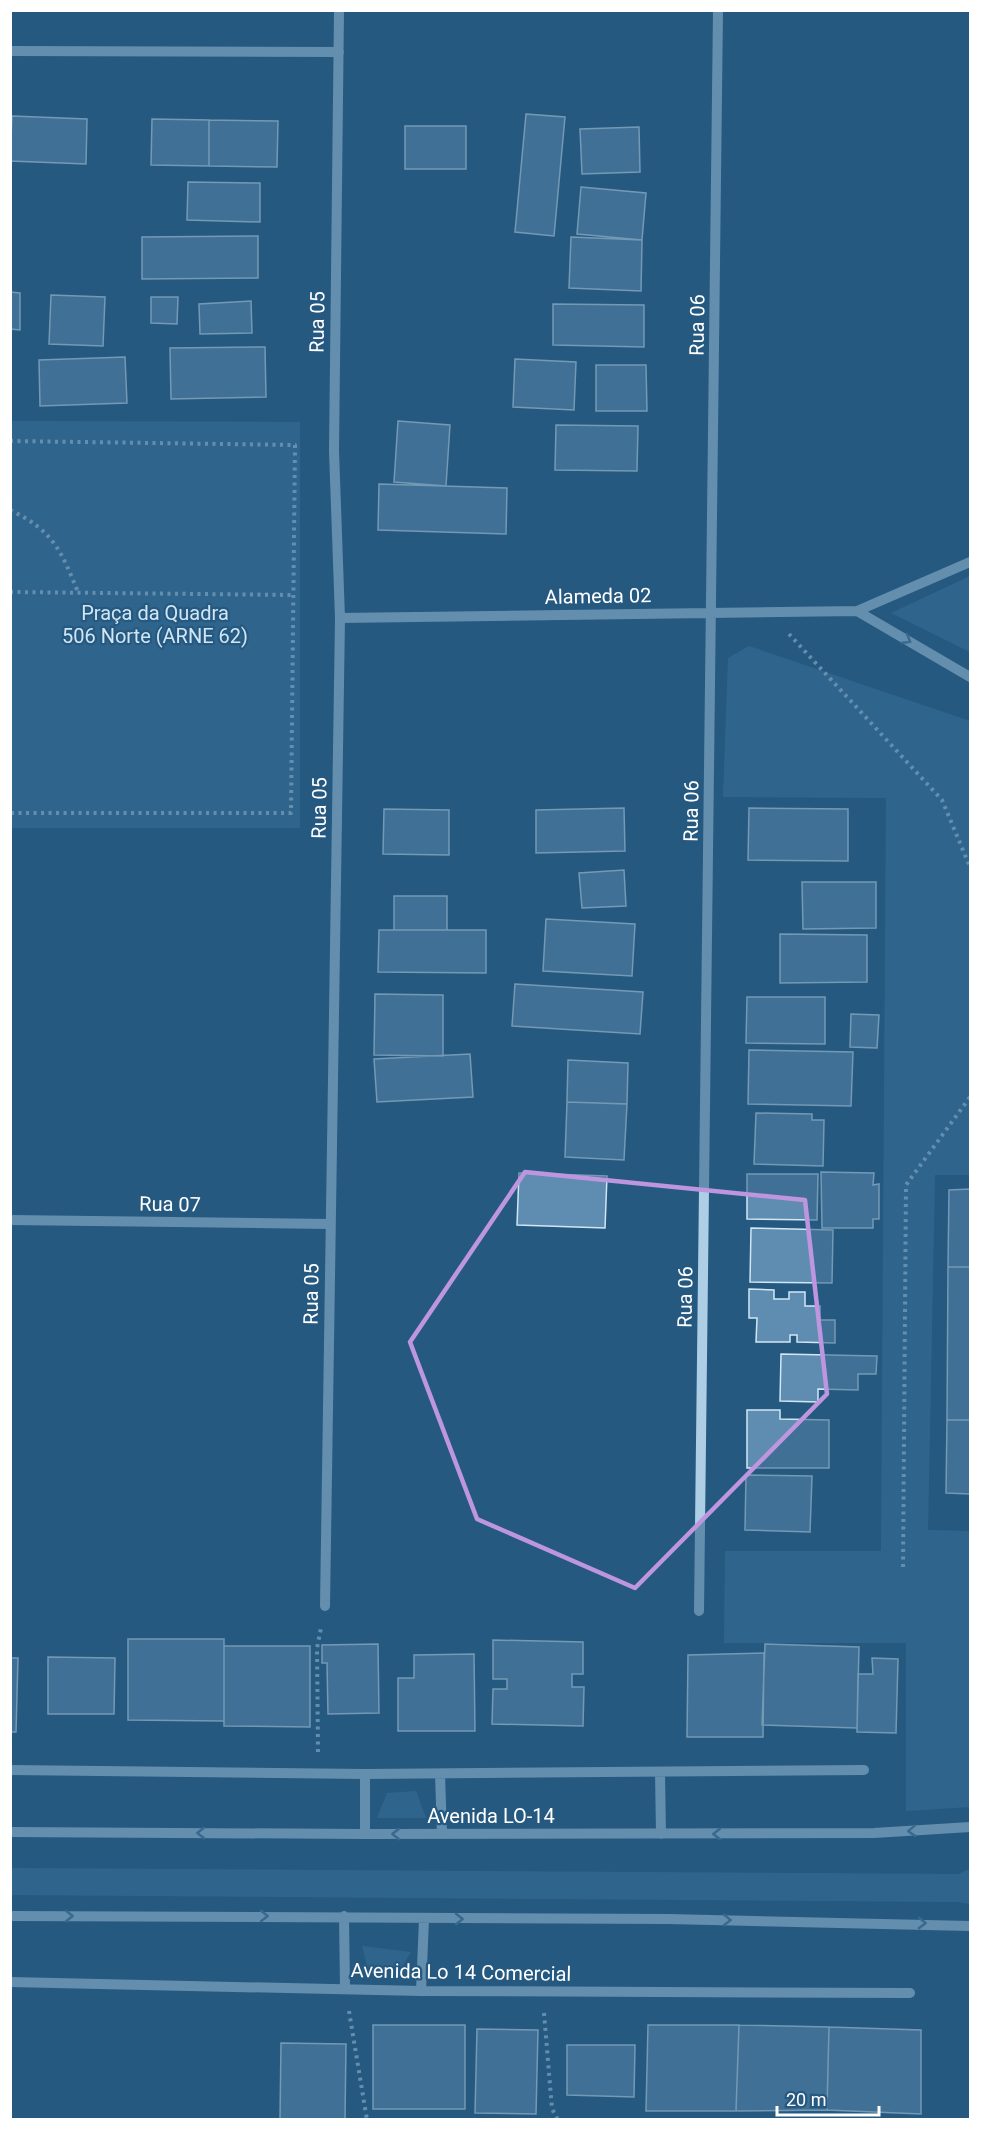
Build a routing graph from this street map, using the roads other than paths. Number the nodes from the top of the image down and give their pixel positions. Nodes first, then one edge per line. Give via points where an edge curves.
1 (339, 10) edge
2 (718, 10) edge
3 (10, 51) edge
4 (339, 52) junction
5 (970, 561) edge
6 (857, 610) junction
7 (711, 612) junction
8 (339, 618) junction
9 (970, 677) edge
10 (10, 1220) edge
11 (330, 1224) junction
12 (325, 1606) road end
13 (699, 1611) dead end
14 (10, 1770) edge
15 (864, 1770) dead end
16 (660, 1772) junction
17 (365, 1774) junction
18 (440, 1774) junction
19 (970, 1827) edge
20 (10, 1832) edge
21 (365, 1834) junction
22 (442, 1834) junction
23 (661, 1834) junction
24 (10, 1916) edge
25 (344, 1916) junction
26 (424, 1919) junction
27 (970, 1926) edge
28 (10, 1982) edge
29 (345, 1988) junction
30 (421, 1991) junction
31 (910, 1994) dead end

1 - 4 street, Rua 05
2 - 7 street, Rua 06
3 - 4 street
4 - 8 street, Rua 05 via 334,451
5 - 6 street
6 - 7 street, Alameda 02
6 -> 9 street
7 - 8 street, Alameda 02
7 - 13 street, Rua 06
8 - 11 street, Rua 05
10 - 11 street, Rua 07
11 - 12 street, Rua 05
14 - 17 street
15 - 16 street
16 - 18 street
16 - 23 street
17 - 18 street
17 - 21 street
18 - 22 street
19 -> 23 street, Avenida LO-14 via 874,1833
21 -> 20 street, Avenida LO-14
22 -> 21 street, Avenida LO-14
22 - 23 street, Avenida LO-14
24 -> 25 street
25 - 26 street
25 - 29 street
26 -> 27 street via 668,1919
26 - 30 street
28 - 29 street, Avenida Lo 14 Comercial
29 - 30 street, Avenida Lo 14 Comercial
30 - 31 street, Avenida Lo 14 Comercial

